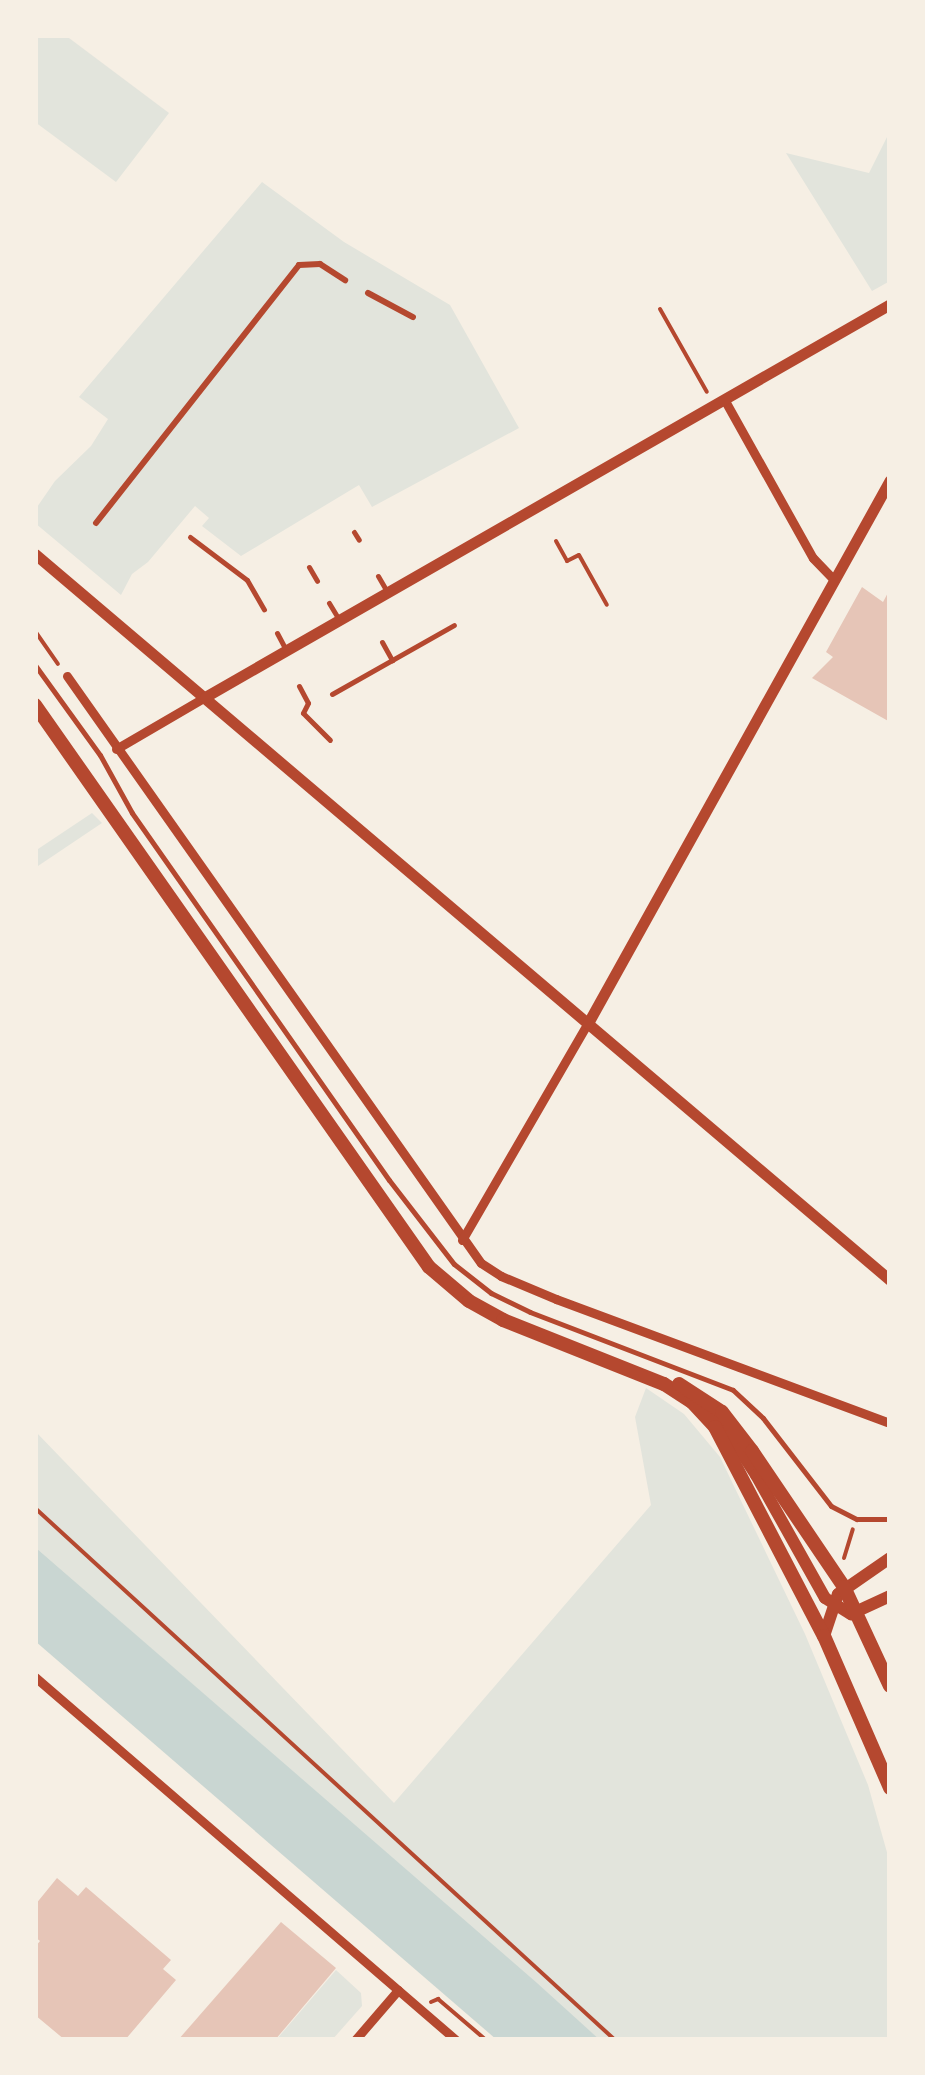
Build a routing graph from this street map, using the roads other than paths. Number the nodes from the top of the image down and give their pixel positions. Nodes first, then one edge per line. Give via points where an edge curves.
1 (345, 280) dead end
2 (368, 293) dead end
3 (890, 304) edge
4 (413, 318) dead end
5 (719, 402) junction
6 (890, 480) edge
7 (96, 523) dead end
8 (354, 532) dead end
9 (190, 536) dead end
10 (359, 540) dead end
11 (35, 554) edge
12 (309, 567) dead end
13 (378, 576) dead end
14 (834, 580) junction
15 (318, 581) dead end
16 (387, 593) junction
17 (329, 603) dead end
18 (362, 607) junction
19 (264, 610) dead end
20 (339, 620) junction
21 (369, 620) dead end
22 (454, 625) dead end
23 (277, 633) dead end
24 (382, 642) dead end
25 (284, 652) junction
26 (392, 660) junction
27 (35, 665) edge
28 (288, 666) dead end
29 (67, 676) road end
30 (300, 686) dead end
31 (332, 694) dead end
32 (205, 697) junction
33 (35, 705) edge
34 (35, 713) edge
35 (54, 734) junction
36 (330, 740) dead end
37 (116, 749) junction
38 (588, 1024) junction
39 (462, 1240) junction
40 (890, 1280) edge
41 (630, 1368) junction
42 (680, 1394) junction
43 (890, 1423) edge
44 (890, 1519) edge
45 (890, 1558) edge
46 (844, 1587) junction
47 (890, 1596) edge
48 (832, 1604) junction
49 (859, 1614) junction
50 (824, 1636) junction
51 (35, 1678) edge
52 (890, 1686) edge
53 (890, 1788) edge
54 (398, 1990) junction
55 (355, 2040) edge
56 (456, 2040) edge

1 - 7 street via 320,264 299,265
2 - 4 street
3 - 5 street
5 - 14 street
5 - 16 street
6 - 14 street
8 - 10 lane
9 - 19 lane via 247,580
11 - 32 street
12 - 15 lane
13 - 16 lane
14 - 38 street
16 - 18 street
17 - 20 lane
18 - 20 street
18 - 21 lane
20 - 25 street
22 - 26 lane
23 - 25 lane
24 - 26 lane
25 - 28 lane
25 - 32 street
26 - 31 lane
27 - 44 lane via 100,755 132,814 454,1264 510,1302 734,1390 823,1499 857,1520
29 - 37 street
30 - 36 lane via 308,702 303,714
32 - 37 street
32 - 38 street
33 - 35 main road
34 - 35 main road
35 - 41 main road via 430,1267 503,1320
37 - 39 street
38 - 39 street
38 - 40 street
39 - 43 street via 487,1268 510,1281
41 - 42 main road
41 - 46 main road via 686,1387 722,1412
42 - 48 main road via 730,1435
42 - 50 main road via 730,1451
45 - 46 main road
46 - 48 main road
46 - 49 main road
47 - 49 main road
48 - 49 main road
48 - 50 main road
49 - 52 main road
50 - 53 main road
51 - 54 street
54 - 55 street
54 - 56 street

